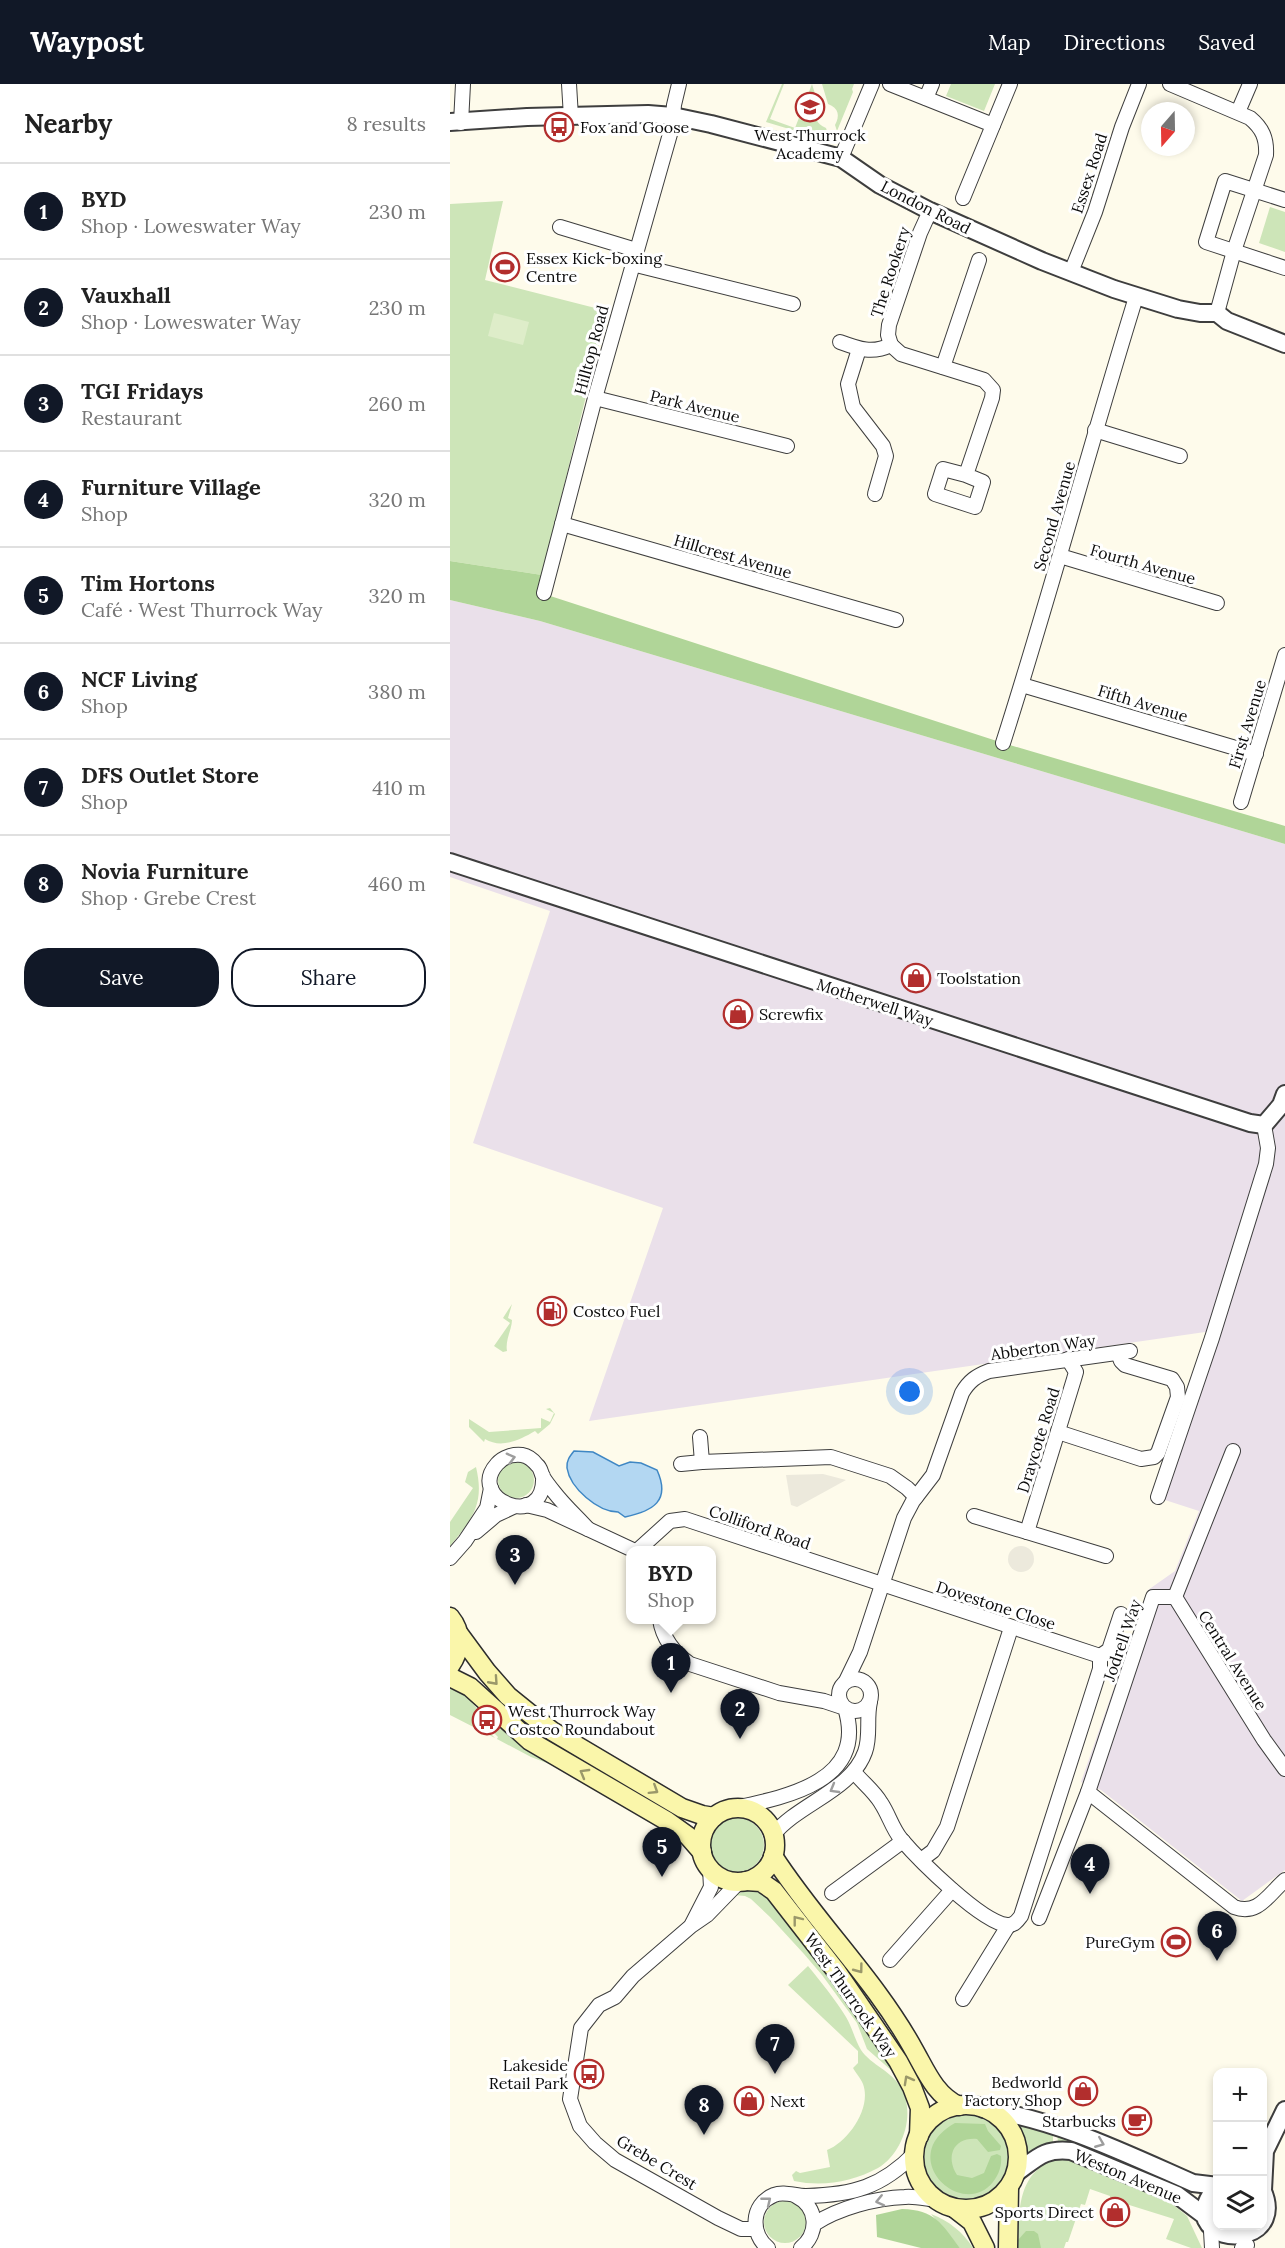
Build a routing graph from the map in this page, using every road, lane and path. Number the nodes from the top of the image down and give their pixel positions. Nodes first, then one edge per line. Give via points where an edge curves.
1 (463, 84) edge
2 (568, 84) edge
3 (679, 84) edge
4 (872, 84) edge
5 (890, 84) edge
6 (932, 84) edge
7 (1010, 84) edge
8 (1139, 84) edge
9 (1170, 84) edge
10 (1250, 84) edge
11 (926, 99) junction
12 (1238, 112) junction
13 (674, 116) junction
14 (571, 117) junction
15 (455, 122) edge
16 (993, 125) junction
17 (841, 158) junction
18 (1254, 189) junction
19 (963, 198) dead end
20 (1285, 200) edge
21 (930, 211) junction
22 (560, 227) dead end
23 (636, 250) junction
24 (1234, 251) junction
25 (979, 260) dead end
26 (632, 264) junction
27 (1285, 268) edge
28 (1071, 272) junction
29 (1136, 297) junction
30 (793, 304) dead end
31 (1217, 313) junction
32 (840, 342) dead end
33 (1285, 344) edge
34 (891, 345) junction
35 (859, 349) junction
36 (943, 367) junction
37 (595, 398) junction
38 (1095, 430) junction
39 (787, 446) dead end
40 (1180, 456) dead end
41 (966, 475) dead end
42 (874, 494) dead end
43 (562, 524) junction
44 (1060, 556) junction
45 (544, 593) dead end
46 (1217, 603) dead end
47 (896, 620) dead end
48 (1285, 655) edge
49 (1022, 685) junction
50 (1003, 743) dead end
51 (1256, 754) junction
52 (1241, 802) dead end
53 (450, 862) edge
54 (1285, 1094) edge
55 (1264, 1125) junction
56 (1068, 1359) junction
57 (1058, 1432) junction
58 (700, 1437) dead end
59 (1233, 1452) dead end
60 (702, 1462) junction
61 (681, 1464) dead end
62 (543, 1476) junction
63 (491, 1488) junction
64 (916, 1497) junction
65 (1158, 1497) dead end
66 (520, 1506) junction
67 (974, 1516) dead end
68 (588, 1529) junction
69 (1027, 1532) junction
70 (641, 1546) edge
71 (626, 1547) edge
72 (458, 1550) edge
73 (1106, 1556) dead end
74 (450, 1568) edge
75 (881, 1585) junction
76 (1175, 1597) junction
77 (1121, 1614) dead end
78 (450, 1617) edge
79 (661, 1624) edge
80 (1011, 1628) junction
81 (459, 1634) junction
82 (860, 1652) junction
83 (1100, 1656) junction
84 (450, 1666) edge
85 (450, 1677) edge
86 (843, 1685) junction
87 (868, 1685) junction
88 (797, 1697) junction
89 (870, 1702) junction
90 (845, 1708) junction
91 (1285, 1769) edge
92 (854, 1772) junction
93 (1088, 1792) junction
94 (734, 1808) junction
95 (714, 1817) junction
96 (773, 1835) junction
97 (903, 1841) junction
98 (702, 1852) junction
99 (773, 1856) junction
100 (921, 1860) junction
101 (710, 1869) junction
102 (1285, 1880) edge
103 (743, 1881) junction
104 (952, 1890) junction
105 (832, 1893) dead end
106 (1039, 1918) dead end
107 (691, 1926) junction
108 (1008, 1926) junction
109 (890, 1960) dead end
110 (963, 1999) dead end
111 (959, 2106) junction
112 (984, 2109) junction
113 (1285, 2110) edge
114 (917, 2144) junction
115 (1267, 2147) edge
116 (1012, 2180) junction
117 (1213, 2185) edge
118 (1213, 2192) edge
119 (796, 2196) junction
120 (1267, 2198) edge
121 (945, 2204) junction
122 (814, 2224) junction
123 (1208, 2224) junction
124 (1267, 2228) edge
125 (755, 2229) junction
126 (1266, 2230) edge
127 (1244, 2246) edge
128 (768, 2248) edge
129 (802, 2248) edge
130 (985, 2248) edge
131 (1008, 2248) edge
132 (1212, 2248) edge

1 - 15 street
2 - 14 street
3 - 13 street, Hilltop Road
4 - 17 street
5 - 11 street
6 - 11 street
7 - 16 street
8 - 28 street, Essex Road
9 - 12 street
10 - 12 street
11 - 16 street
12 - 18 street via 1258,124 1266,141 1266,155
13 - 14 street, London Road
13 - 17 street, London Road
13 - 23 street, Hilltop Road
14 - 15 street, London Road
16 - 19 street
17 - 21 street, London Road via 880,185
18 - 20 street
18 - 24 street
18 - 24 street via 1226,181 1219,201 1206,242
21 - 28 street, London Road
21 - 34 street, The Rookery via 889,325
22 - 23 street
23 - 26 street, Hilltop Road
24 - 27 street
24 - 31 street
25 - 36 street
26 - 30 street
26 - 37 street, Hilltop Road
28 - 29 street, London Road
29 - 31 street, London Road via 1188,311
29 - 38 street, Second Avenue
31 - 33 street, London Road via 1227,321
32 - 35 street
34 - 35 street via 876,351
34 - 36 street via 901,354
35 - 42 street via 848,384 853,406 884,446 886,456
36 - 41 street via 984,380 993,390
37 - 39 street, Park Avenue
37 - 43 street, Hilltop Road
38 - 40 street
38 - 44 street, Second Avenue
43 - 45 street, Hilltop Road
43 - 47 street, Hillcrest Avenue
44 - 46 street, Fourth Avenue
44 - 49 street, Second Avenue
48 - 51 street, First Avenue
49 - 50 street, Second Avenue
49 - 51 street, Fifth Avenue
51 - 52 street, First Avenue
53 - 55 street, Motherwell Way
54 - 55 street
55 - 65 street via 1266,1164
56 - 57 street, Draycote Road via 1076,1372
56 - 57 street, Abberton Way via 1124,1352 1120,1359 1125,1365 1172,1379 1178,1397 1154,1458 1141,1459
56 - 64 street, Abberton Way via 989,1371 972,1379 962,1393 933,1475
57 - 69 street, Draycote Road
58 - 60 street
59 - 76 street
60 - 61 street
60 - 64 street via 831,1457 890,1476
63 -> 62 street via 494,1468 514,1455 531,1459
62 - 66 street via 538,1496
62 - 68 street
63 - 66 street via 503,1503
63 - 72 street via 487,1508
64 - 75 street, Abberton Way via 904,1518
66 - 68 street via 547,1510
66 - 72 street via 496,1515
67 - 69 street
68 - 71 street
69 - 73 street
70 - 75 street, Colliford Road via 670,1521 685,1519
72 - 74 street
75 - 80 street, Dovestone Close
75 - 82 street, Abberton Way
76 - 91 street, Central Avenue
76 - 93 street, Jodrell Way via 1153,1598
77 - 83 street via 1109,1650
78 - 81 main road
79 - 88 street via 666,1640 690,1664
80 - 83 street, Dovestone Close
80 - 100 street via 947,1827 933,1851
81 - 84 main road via 456,1657
81 -> 95 main road via 508,1696 552,1731 682,1808
82 - 86 street, Abberton Way
82 - 87 street, Abberton Way
83 - 108 street via 1100,1668 1020,1917
98 -> 85 main road via 667,1821 531,1741 470,1687
86 - 87 street via 855,1679
86 - 88 street via 822,1695
86 - 90 street via 839,1700
87 - 89 street via 872,1693
88 - 90 street
89 - 90 street via 856,1712
89 - 92 street via 869,1737
90 - 94 street via 850,1726 847,1749 829,1775 792,1794
92 -> 96 street via 845,1782 791,1816
92 - 97 street via 880,1800
93 - 102 street via 1234,1907 1254,1909
93 - 106 street
94 - 95 main road
94 - 96 main road via 754,1812 765,1820
95 - 98 main road via 702,1835
96 - 99 main road
97 - 100 street
97 - 105 street
98 - 101 main road
99 - 103 main road via 765,1870
99 -> 111 main road, West Thurrock Way via 887,2006 926,2074 947,2101
100 - 104 street
101 - 103 main road via 724,1879
101 - 107 street, Grebe Crest via 709,1895
103 - 107 street, Grebe Crest
114 -> 103 main road, West Thurrock Way via 920,2108 877,2028 774,1891 761,1882
104 - 108 street
104 - 109 street
107 - 125 street, Grebe Crest via 633,1976 615,1997 599,2005 581,2028 570,2099 580,2126 615,2160 718,2218 741,2229
108 - 110 street
111 - 112 main road
111 - 114 main road via 935,2116
112 - 116 main road via 999,2117 1013,2136 1018,2151
112 -> 117 street, Weston Avenue via 1055,2125 1193,2183
113 - 115 street
114 - 119 street via 899,2169 867,2187 836,2194
114 - 121 main road via 920,2180 927,2191
116 - 121 main road via 997,2199 983,2206 968,2209
116 - 123 street, Weston Avenue via 1046,2152 1071,2151 1177,2195
116 - 131 main road
118 - 123 street via 1207,2200
119 - 122 street via 811,2209
125 -> 119 street via 756,2215 768,2198 781,2194
120 - 124 street via 1271,2205
121 -> 122 street via 907,2197 887,2199 830,2214
121 - 130 main road via 972,2222
122 - 129 street via 811,2237
123 - 127 street, Weston Avenue via 1224,2242
123 - 132 street
125 - 128 street
126 - 127 street

